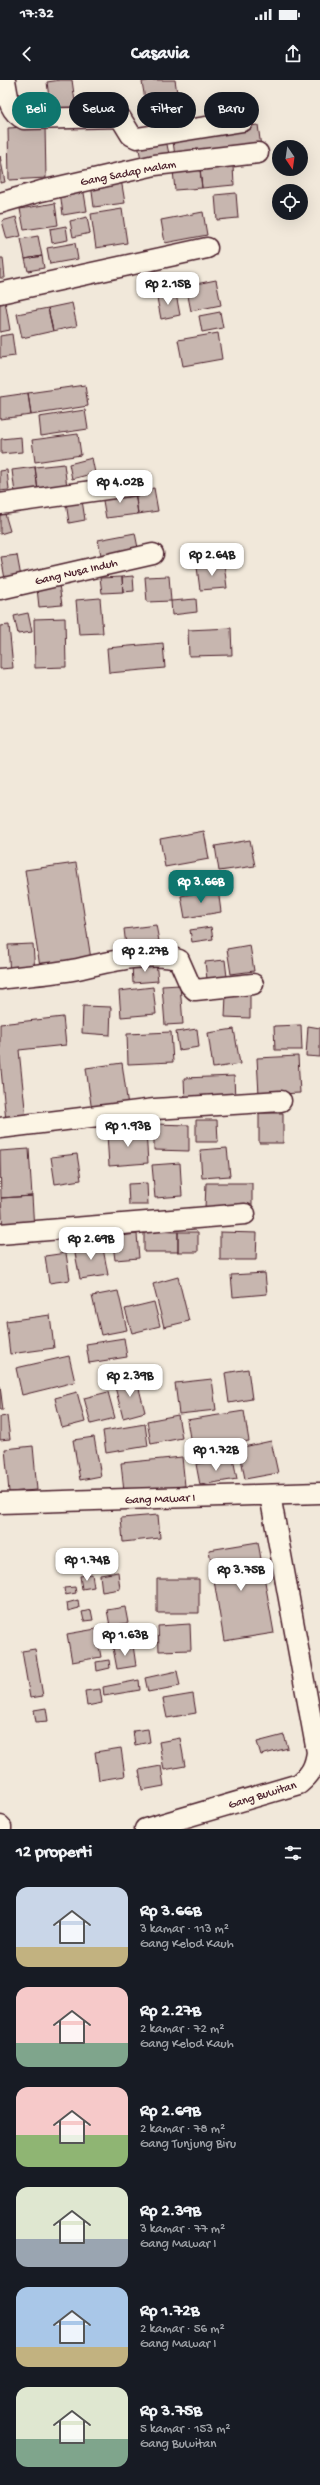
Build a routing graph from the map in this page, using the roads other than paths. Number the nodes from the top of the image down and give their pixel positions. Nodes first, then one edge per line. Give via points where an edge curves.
1 (5, 80) edge
2 (204, 127) edge
3 (258, 153) dead end
4 (0, 203) edge
5 (208, 248) dead end
6 (0, 294) edge
7 (135, 485) dead end
8 (0, 504) edge
9 (153, 554) dead end
10 (0, 588) edge
11 (0, 979) edge
12 (252, 984) dead end
13 (281, 1101) dead end
14 (0, 1128) edge
15 (245, 1214) dead end
16 (0, 1234) edge
17 (320, 1493) edge
18 (270, 1495) junction
19 (0, 1503) edge
20 (145, 1829) edge

1 - 2 street via 12,108 17,115 24,118 120,117 131,136 137,138
3 - 4 street, Gang Sadap Malam via 155,165
5 - 6 street
7 - 8 street
9 - 10 street, Gang Nusa Induh
11 - 12 street via 83,968 99,962 165,957 179,960 190,985 195,990
13 - 14 street via 155,1109
15 - 16 street
17 - 18 street, Gang Mawar I
18 - 19 street, Gang Mawar I
18 - 20 street, Gang Buwitan via 317,1752 316,1764 310,1775 299,1784

